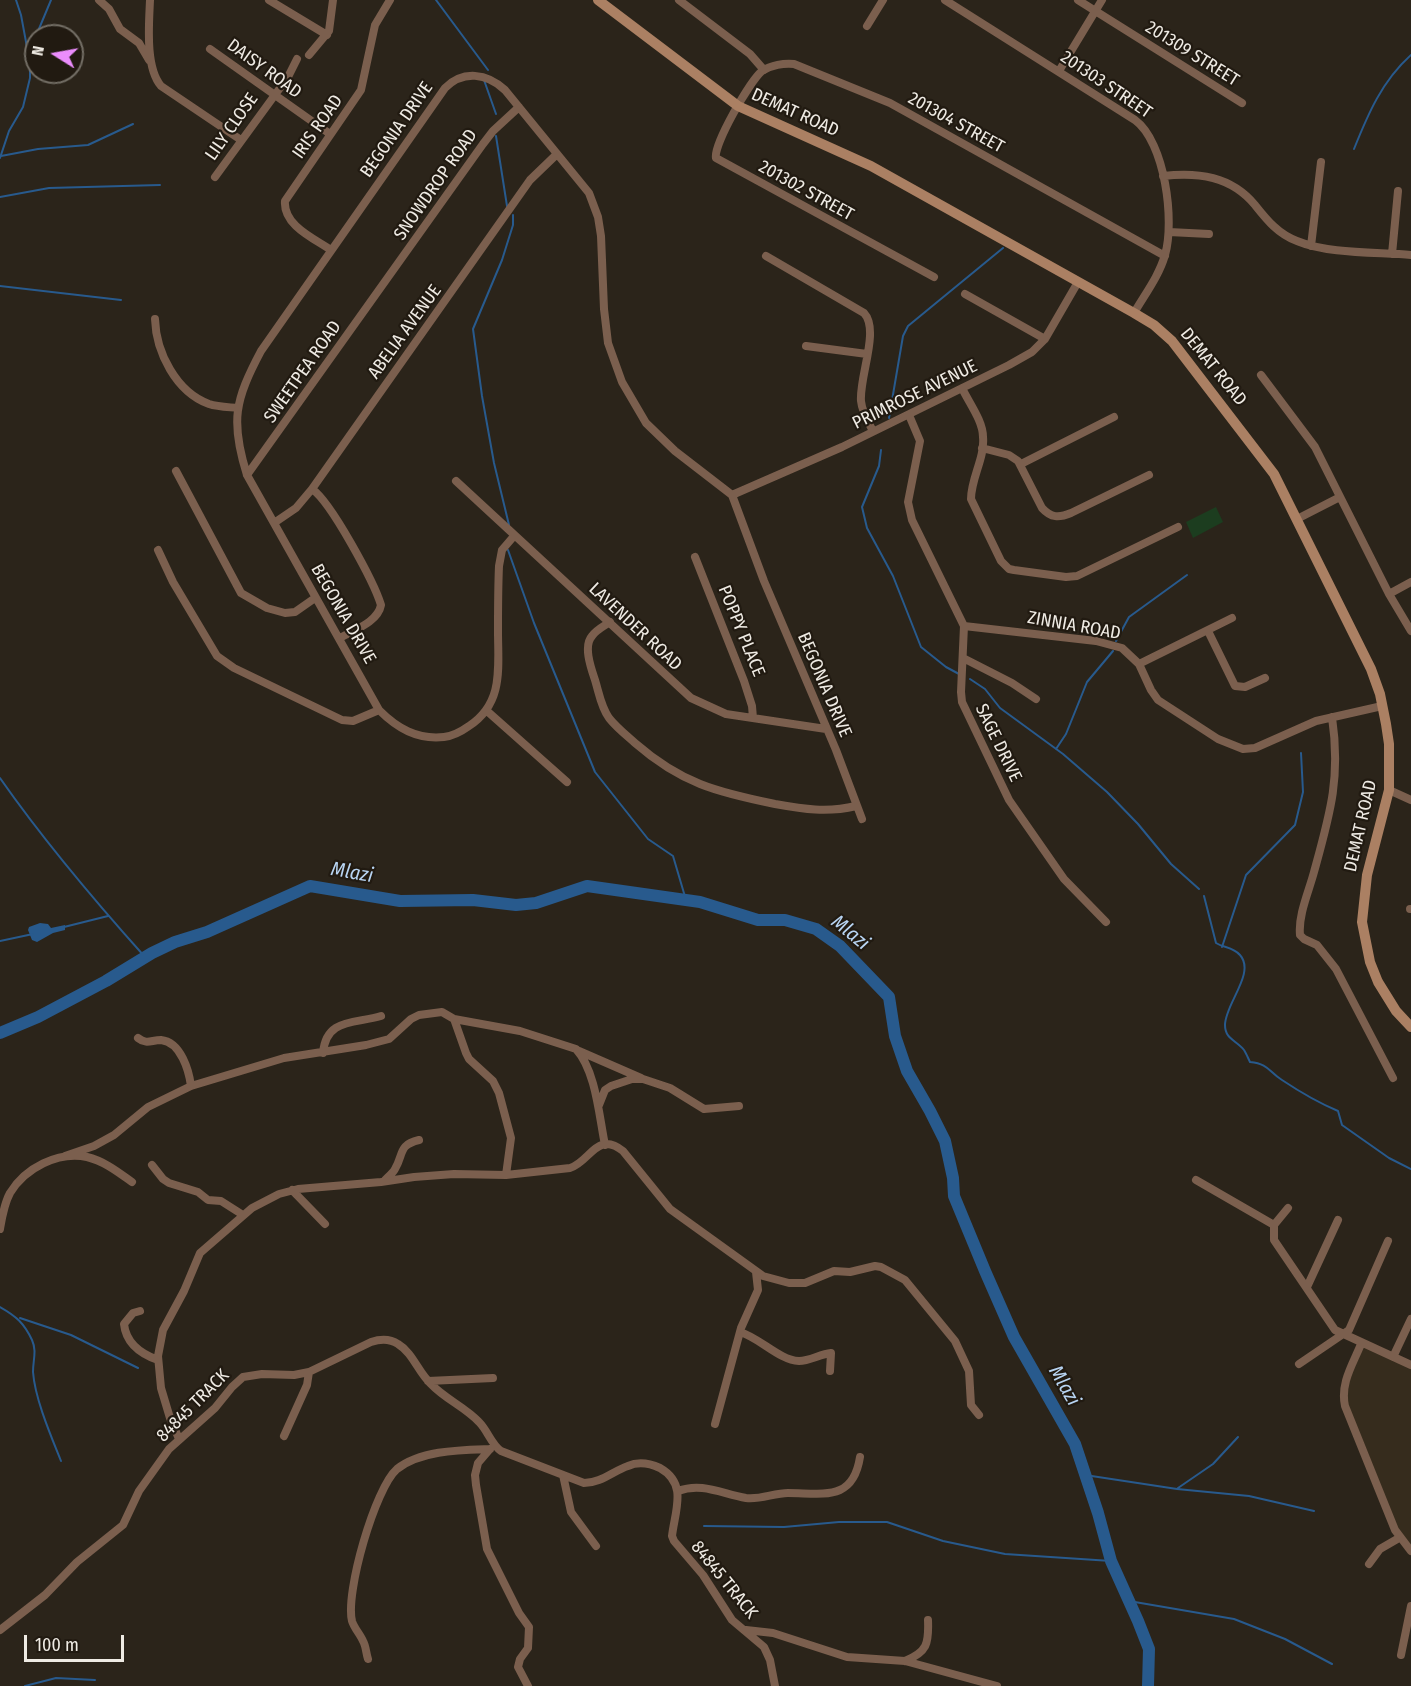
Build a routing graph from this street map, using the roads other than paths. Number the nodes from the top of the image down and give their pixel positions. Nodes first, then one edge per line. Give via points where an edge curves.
1 (99, 0) edge
2 (150, 0) edge
3 (269, 0) edge
4 (333, 0) edge
5 (390, 0) edge
6 (598, 0) edge
7 (680, 0) edge
8 (884, 0) edge
9 (945, 0) edge
10 (1078, 0) edge
11 (1102, 0) edge
12 (1096, 12) junction
13 (867, 26) dead end
14 (327, 34) junction
15 (210, 49) dead end
16 (309, 55) dead end
17 (297, 59) dead end
18 (152, 64) junction
19 (764, 70) junction
20 (1059, 71) junction
21 (274, 95) junction
22 (1242, 103) dead end
23 (738, 106) junction
24 (519, 107) junction
25 (330, 134) junction
26 (241, 140) junction
27 (557, 154) junction
28 (1321, 162) dead end
29 (1163, 176) junction
30 (215, 177) dead end
31 (1398, 190) dead end
32 (1169, 232) junction
33 (1209, 234) dead end
34 (1311, 246) junction
35 (331, 250) junction
36 (1392, 254) junction
37 (1411, 255) edge
38 (766, 256) dead end
39 (1165, 256) junction
40 (934, 277) dead end
41 (1078, 282) junction
42 (384, 285) joint
43 (965, 294) dead end
44 (1134, 313) junction
45 (155, 319) dead end
46 (1045, 339) junction
47 (806, 346) dead end
48 (867, 354) junction
49 (1261, 375) dead end
50 (962, 388) junction
51 (237, 408) junction
52 (909, 415) junction
53 (1114, 417) dead end
54 (873, 431) junction
55 (982, 448) junction
56 (1021, 464) junction
57 (176, 471) dead end
58 (247, 475) junction
59 (1149, 475) dead end
60 (456, 481) dead end
61 (312, 489) junction
62 (732, 495) junction
63 (1340, 497) junction
64 (1297, 519) junction
65 (274, 523) junction
66 (1178, 527) dead end
67 (514, 536) junction
68 (158, 550) dead end
69 (695, 557) dead end
70 (1411, 582) edge
71 (1389, 594) junction
72 (315, 598) junction
73 (1232, 618) dead end
74 (610, 622) junction
75 (964, 626) junction
76 (1208, 631) junction
77 (1411, 631) edge
78 (340, 638) junction
79 (963, 658) junction
80 (1139, 664) junction
81 (1264, 678) dead end
82 (1036, 699) dead end
83 (1382, 706) junction
84 (379, 710) junction
85 (487, 711) junction
86 (1332, 717) junction
87 (753, 718) junction
88 (826, 729) junction
89 (567, 782) dead end
90 (1389, 790) junction
91 (1411, 790) edge
92 (1408, 799) edge
93 (855, 806) junction
94 (862, 819) dead end
95 (1106, 922) dead end
96 (381, 1017) dead end
97 (454, 1018) junction
98 (1411, 1027) edge
99 (138, 1038) dead end
100 (579, 1051) junction
101 (323, 1053) junction
102 (643, 1078) junction
103 (1393, 1078) dead end
104 (191, 1086) junction
105 (739, 1106) dead end
106 (599, 1107) junction
107 (419, 1140) dead end
108 (605, 1145) junction
109 (65, 1156) junction
110 (152, 1165) dead end
111 (506, 1175) junction
112 (1196, 1180) dead end
113 (384, 1181) junction
114 (132, 1182) dead end
115 (292, 1190) junction
116 (1287, 1208) dead end
117 (243, 1215) junction
118 (1338, 1220) dead end
119 (325, 1224) dead end
120 (1274, 1226) junction
121 (0, 1229) edge
122 (1388, 1241) dead end
123 (756, 1272) junction
124 (1307, 1287) junction
125 (140, 1311) dead end
126 (1411, 1319) edge
127 (740, 1332) junction
128 (1344, 1335) junction
129 (1361, 1344) junction
130 (1393, 1357) junction
131 (158, 1360) junction
132 (1299, 1364) dead end
133 (1411, 1365) edge
134 (830, 1371) dead end
135 (309, 1372) junction
136 (493, 1378) dead end
137 (428, 1381) junction
138 (979, 1415) dead end
139 (715, 1424) dead end
140 (284, 1436) dead end
141 (179, 1439) junction
142 (492, 1447) junction
143 (860, 1458) dead end
144 (562, 1474) junction
145 (678, 1491) junction
146 (1399, 1538) junction
147 (596, 1546) dead end
148 (1411, 1551) edge
149 (1369, 1564) dead end
150 (1411, 1606) edge
151 (928, 1620) dead end
152 (0, 1630) edge
153 (744, 1630) junction
154 (1401, 1655) dead end
155 (368, 1659) dead end
156 (905, 1661) junction
157 (528, 1686) edge
158 (775, 1686) edge
159 (997, 1686) edge

1 - 18 street via 120,29 143,48
2 - 18 street
3 - 14 street
4 - 14 street
5 - 25 street, IRIS ROAD via 375,25 361,90
6 - 23 street, DEMAT ROAD
7 - 19 street via 746,50
8 - 13 street
9 - 20 street, 201303 STREET
10 - 12 street, 201309 STREET
11 - 12 street
12 - 20 street
12 - 22 street, 201309 STREET
14 - 16 street
15 - 21 street, DAISY ROAD
17 - 21 street, LILY CLOSE
18 - 26 street via 160,86
19 - 23 street
19 - 39 street, 201304 STREET via 794,64 881,99
20 - 29 street, 201303 STREET via 1143,126 1156,149
21 - 25 street, DAISY ROAD
21 - 26 street, LILY CLOSE
23 - 40 street, 201302 STREET via 717,146 715,155 719,161
23 - 41 street, DEMAT ROAD via 871,166
24 - 27 street, BEGONIA DRIVE
24 - 35 street, BEGONIA DRIVE via 501,86 488,78 472,75 450,83
24 - 42 street, SNOWDROP ROAD via 493,131
25 - 35 street, IRIS ROAD via 284,207 291,222
26 - 30 street, LILY CLOSE
27 - 61 street, ABELIA AVENUE via 530,180
27 - 62 street, BEGONIA DRIVE via 589,194 598,217 608,343 622,382 646,423 675,452
28 - 34 street
29 - 32 street, 201303 STREET
29 - 34 street via 1191,174 1221,180 1246,196 1283,234
31 - 36 street
32 - 33 street
32 - 39 street, 201303 STREET
34 - 36 street
35 - 51 street, BEGONIA DRIVE via 261,351 244,382
36 - 37 street
38 - 48 street via 864,313 871,324
39 - 44 street, 201303 STREET
41 - 44 street, DEMAT ROAD
41 - 46 street, PRIMROSE AVENUE
42 - 58 street, SWEETPEA ROAD
43 - 46 street
44 - 64 street, DEMAT ROAD via 1162,331 1181,351 1267,463
45 - 51 street via 157,338 175,377 206,402
46 - 50 street, PRIMROSE AVENUE via 1023,357
47 - 48 street
48 - 54 street via 861,402
49 - 63 street via 1315,447
50 - 52 street, PRIMROSE AVENUE
50 - 55 street via 982,429
51 - 58 street, BEGONIA DRIVE via 236,431
52 - 54 street, PRIMROSE AVENUE
52 - 75 street, SAGE DRIVE via 920,441 908,496 909,509
53 - 56 street
54 - 62 street, PRIMROSE AVENUE
55 - 56 street via 1009,455
55 - 66 street via 971,499 1001,561 1009,569 1077,576
56 - 59 street via 1042,508 1058,517
57 - 72 street via 242,593 267,608 285,613 295,612
58 - 65 street, BEGONIA DRIVE
60 - 67 street, LAVENDER ROAD
61 - 65 street, ABELIA AVENUE via 297,508
61 - 78 street via 333,513 381,605 372,620
62 - 88 street, BEGONIA DRIVE
63 - 64 street
63 - 71 street
64 - 83 street, DEMAT ROAD via 1365,657
65 - 72 street, BEGONIA DRIVE
67 - 74 street, LAVENDER ROAD
67 - 85 street, BEGONIA DRIVE via 502,550 499,566 498,683
68 - 84 street via 209,645 224,662 342,720 354,721
69 - 87 street, POPPY PLACE via 744,681
70 - 71 street
71 - 77 street
72 - 78 street, BEGONIA DRIVE
73 - 76 street
74 - 87 street, LAVENDER ROAD via 691,698 726,714
74 - 93 street via 589,640 588,656 603,707 615,725 660,763 705,788 733,796 817,811
75 - 79 street, SAGE DRIVE
75 - 80 street, ZINNIA ROAD via 1096,641 1122,648
76 - 80 street
76 - 81 street via 1235,686 1245,687
78 - 84 street, BEGONIA DRIVE
79 - 82 street
79 - 95 street, SAGE DRIVE via 962,702 1009,800 1064,879
80 - 86 street, ZINNIA ROAD via 1158,700 1238,748 1255,748
83 - 86 street, ZINNIA ROAD
83 - 90 street, DEMAT ROAD via 1389,744
84 - 85 street, BEGONIA DRIVE via 399,728 432,738 463,730
85 - 89 street
86 - 103 street via 1336,752 1334,796 1300,935 1317,945 1336,969
87 - 88 street, LAVENDER ROAD
88 - 93 street, BEGONIA DRIVE
90 - 92 street
90 - 98 street, DEMAT ROAD via 1367,875 1362,922 1378,982
91 - 92 street
93 - 94 street, BEGONIA DRIVE
96 - 101 street via 334,1027
97 - 100 street via 520,1031
97 - 101 street via 442,1012 419,1015 389,1039
97 - 111 street via 469,1059 493,1081 499,1093 511,1138
99 - 104 street via 146,1043 164,1041 173,1046 188,1068
100 - 102 street
100 - 106 street
101 - 104 street via 284,1058
102 - 105 street via 670,1088 704,1109
102 - 106 street via 611,1086 605,1090
104 - 109 street via 148,1107 114,1135
106 - 108 street
107 - 113 street via 403,1148 394,1171
108 - 111 street via 592,1150 577,1166
108 - 123 street via 623,1151 670,1209
109 - 114 street via 94,1159
109 - 121 street via 41,1164 22,1178 10,1192
110 - 117 street via 169,1183 198,1192 208,1200 221,1200
111 - 113 street via 454,1174
112 - 120 street
113 - 115 street
115 - 117 street
115 - 119 street
116 - 120 street
117 - 131 street via 200,1253 163,1330
118 - 124 street
120 - 124 street via 1274,1240
122 - 128 street
123 - 127 street via 758,1290
123 - 138 street via 797,1284 834,1271 875,1266 898,1276 955,1341 969,1371 972,1405
124 - 128 street via 1330,1324
125 - 131 street via 124,1324 125,1334 145,1355
126 - 130 street
127 - 134 street via 790,1359 831,1353
127 - 139 street
128 - 129 street
128 - 132 street
129 - 130 street
129 - 146 street via 1343,1396
130 - 133 street
131 - 141 street via 165,1402
135 - 137 street, 84845 TRACK via 379,1339 403,1348
135 - 140 street
135 - 141 street, 84845 TRACK via 243,1377
136 - 137 street
137 - 142 street, 84845 TRACK via 478,1421 490,1436
141 - 152 street, 84845 TRACK via 152,1471 123,1525
142 - 144 street, 84845 TRACK
142 - 155 street via 432,1454 396,1470 384,1487 359,1556 351,1601 352,1620
142 - 157 street via 478,1463 475,1475 483,1533 490,1556 529,1627 528,1648 518,1667
143 - 145 street via 849,1485 838,1491 755,1498 709,1488
144 - 145 street, 84845 TRACK via 591,1483 643,1462 666,1472 674,1479
144 - 147 street via 571,1512
145 - 153 street, 84845 TRACK via 674,1541
146 - 148 street
146 - 149 street via 1380,1549
150 - 154 street
151 - 156 street via 924,1650
153 - 156 street via 773,1633 847,1657
153 - 158 street, 84845 TRACK via 764,1647
156 - 159 street

